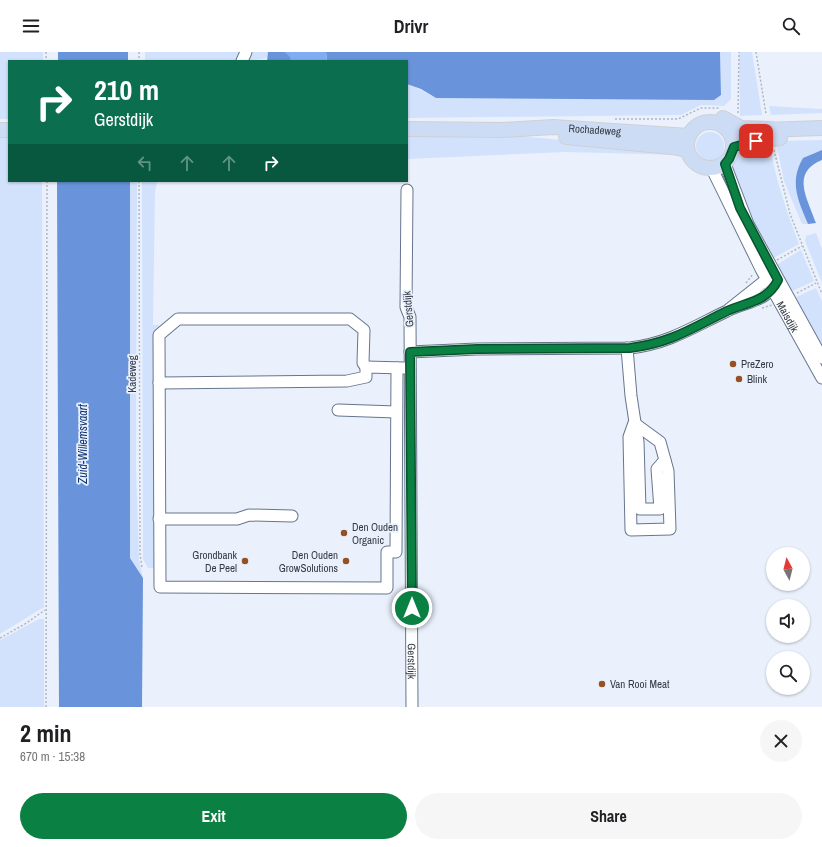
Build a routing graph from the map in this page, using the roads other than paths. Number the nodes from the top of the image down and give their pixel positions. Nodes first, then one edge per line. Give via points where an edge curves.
1 (822, 128) edge
2 (408, 129) edge
3 (772, 129) junction
4 (502, 130) junction
5 (634, 132) junction
6 (689, 136) junction
7 (822, 136) edge
8 (732, 141) junction
9 (687, 150) junction
10 (725, 164) junction
11 (712, 169) junction
12 (407, 190) dead end
13 (772, 283) junction
14 (627, 348) junction
15 (410, 352) junction
16 (822, 358) edge
17 (366, 367) junction
18 (396, 368) junction
19 (410, 368) junction
20 (822, 378) edge
21 (159, 383) junction
22 (338, 410) dead end
23 (396, 412) junction
24 (634, 423) junction
25 (665, 460) junction
26 (292, 516) dead end
27 (159, 518) junction
28 (412, 707) edge

1 - 3 main road
2 - 4 main road, Rochadeweg
3 - 5 main road via 741,128 721,117 708,116 698,118 680,128
3 - 8 main road
4 - 5 main road, Rochadeweg via 553,127
4 - 9 main road, Rochadeweg
5 - 6 main road, Rochadeweg
6 - 8 main road via 697,126 710,122 722,126
6 - 9 main road
7 - 8 main road
8 - 10 main road via 729,159
9 - 11 main road via 696,164
10 - 11 main road
10 - 13 street, Maisdijk via 740,208
11 - 13 street, Maisdijk via 739,228
12 - 15 street, Gerstdijk via 406,307 411,315
13 - 14 street via 728,310 671,339 652,345
13 - 16 street, Maisdijk
13 - 20 street, Maisdijk
14 - 15 street
14 - 24 street
15 - 19 street, Gerstdijk
17 - 18 street
17 - 21 street via 366,377 347,381
17 - 21 street via 363,363 364,330 350,319 178,320 159,335
18 - 19 street
18 - 23 street
19 - 28 street, Gerstdijk
21 - 27 street
22 - 23 street
23 - 27 street via 396,552 387,552 386,588 160,587
24 - 25 street via 660,442
24 - 25 street via 638,442 640,509 660,509 656,469
24 - 25 street via 629,437 631,530 670,529 668,471
26 - 27 street via 249,515 237,519

